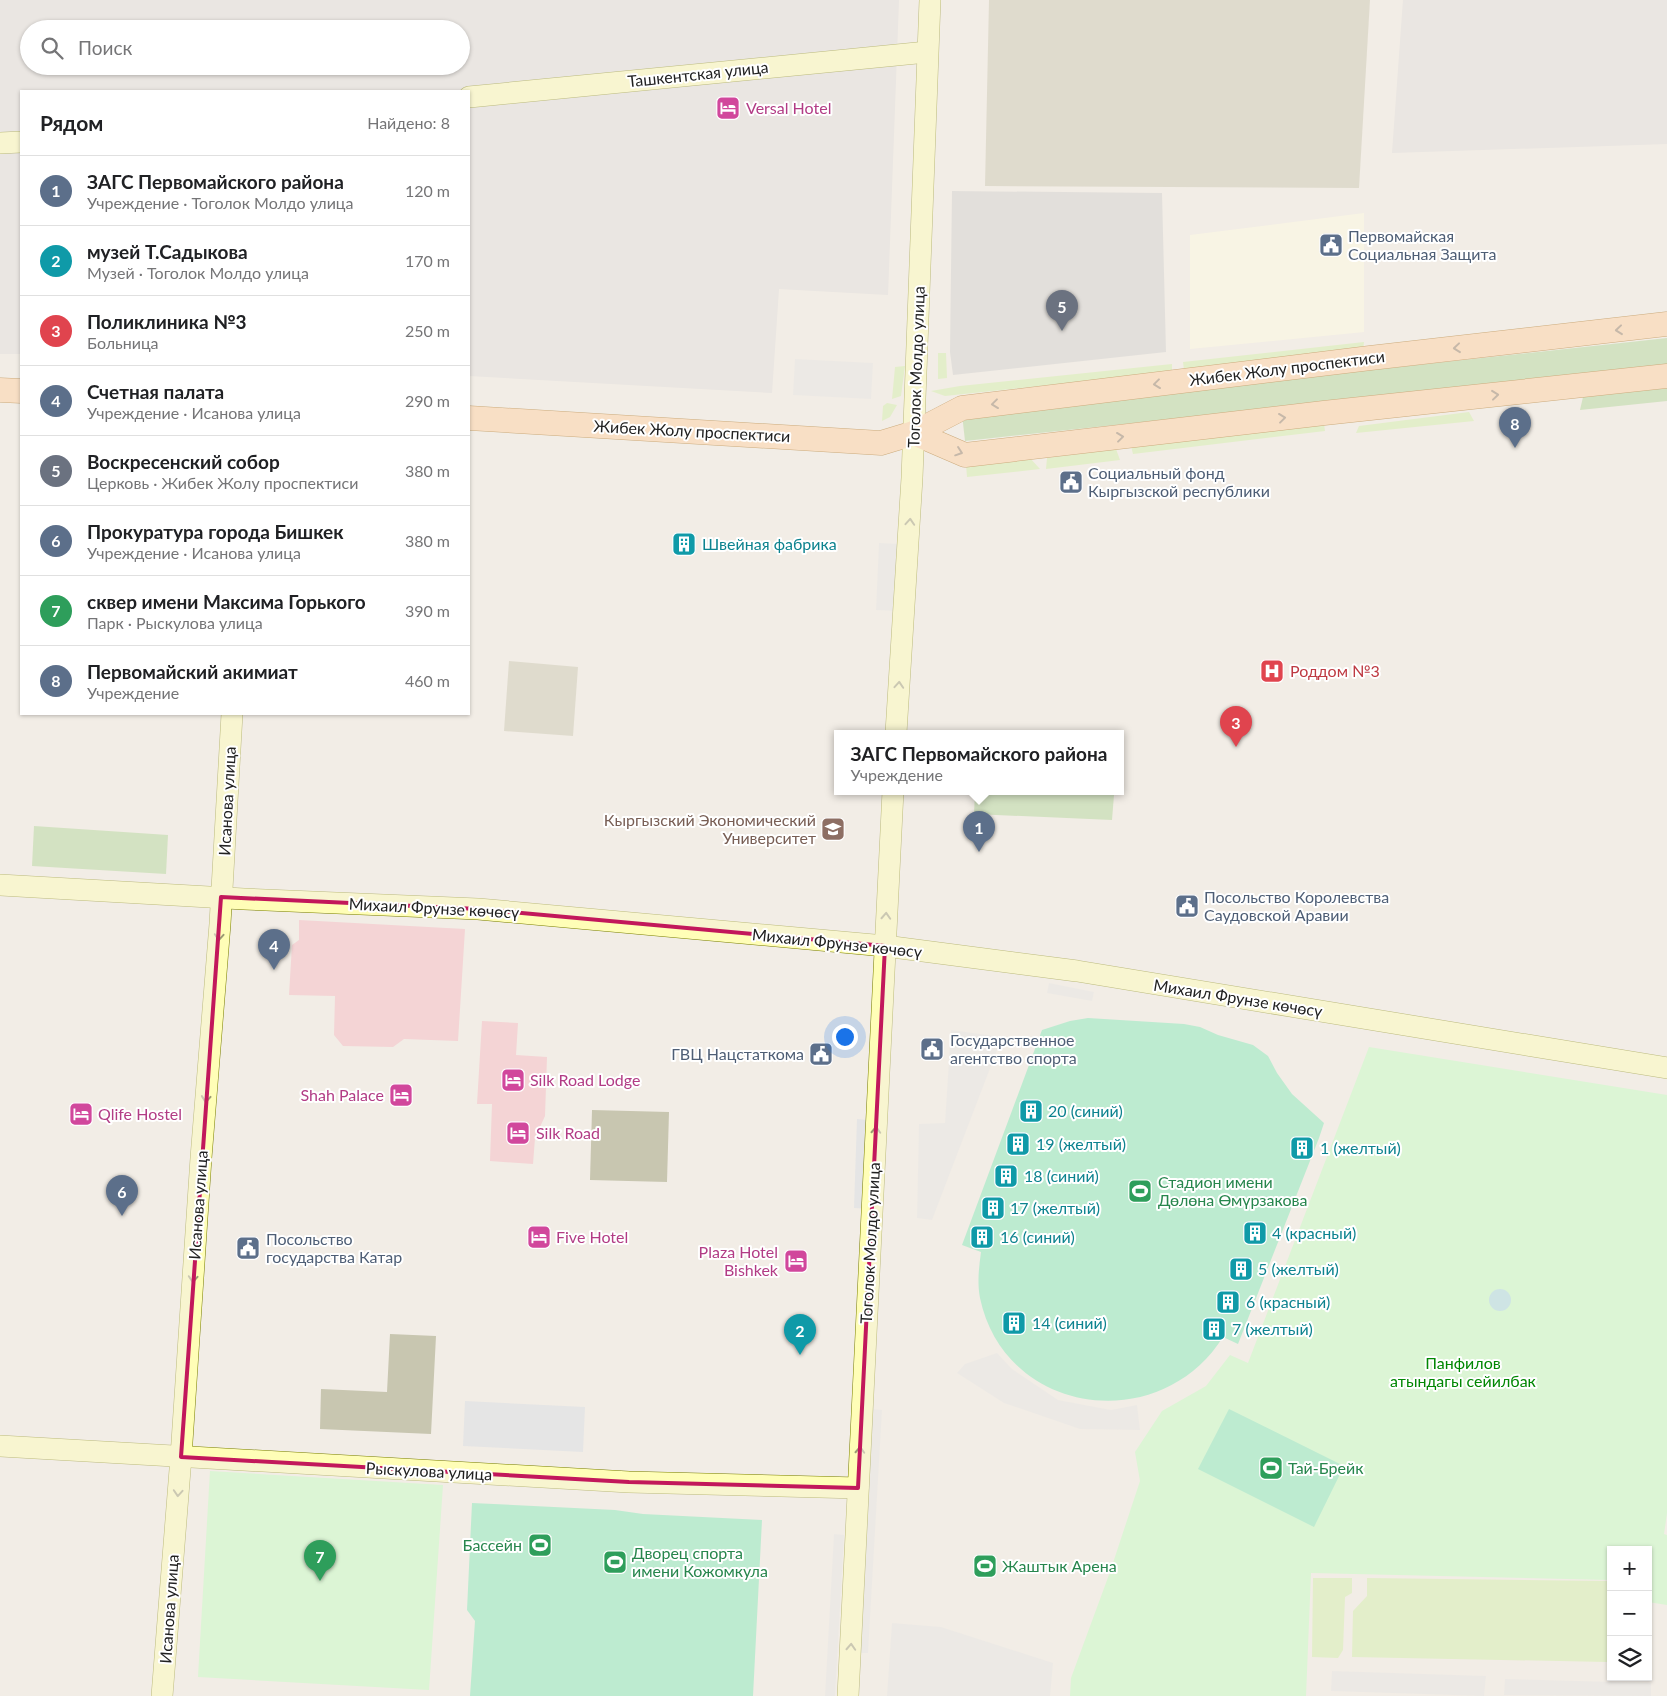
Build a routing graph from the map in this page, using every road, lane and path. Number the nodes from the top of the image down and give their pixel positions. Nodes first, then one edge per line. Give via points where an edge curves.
1 (930, 0) edge
2 (927, 52) junction
3 (470, 97) edge
4 (20, 142) edge
5 (0, 143) edge
6 (1667, 324) edge
7 (1667, 376) edge
8 (0, 390) edge
9 (20, 391) edge
10 (470, 418) edge
11 (914, 434) junction
12 (232, 715) edge
13 (896, 730) edge
14 (893, 795) edge
15 (0, 885) edge
16 (221, 897) junction
17 (885, 946) junction
18 (1667, 1068) edge
19 (0, 1446) edge
20 (181, 1457) junction
21 (858, 1488) junction
22 (162, 1696) edge
23 (848, 1696) edge

1 - 2 main road, Тоголок Молдо улица
2 - 3 main road, Ташкентская улица
2 - 11 main road, Тоголок Молдо улица
4 - 5 main road
6 -> 11 main road, Жибек Жолу проспектиси via 962,408
11 -> 7 main road via 966,455
8 - 9 main road
10 - 11 main road, Жибек Жолу проспектиси via 881,443
13 -> 11 main road, Тоголок Молдо улица
12 - 16 main road, Исанова улица
17 -> 14 main road, Тоголок Молдо улица
15 - 16 main road, Михаил Фрунзе көчөсү
16 - 17 main road, Михаил Фрунзе көчөсү via 478,909
16 -> 20 main road, Исанова улица
17 - 18 main road, Михаил Фрунзе көчөсү via 1077,971
21 -> 17 main road, Тоголок Молдо улица
19 - 20 main road, Рыскулова улица
20 - 21 main road, Рыскулова улица via 629,1482
20 -> 22 main road, Исанова улица
23 -> 21 main road, Тоголок Молдо улица

